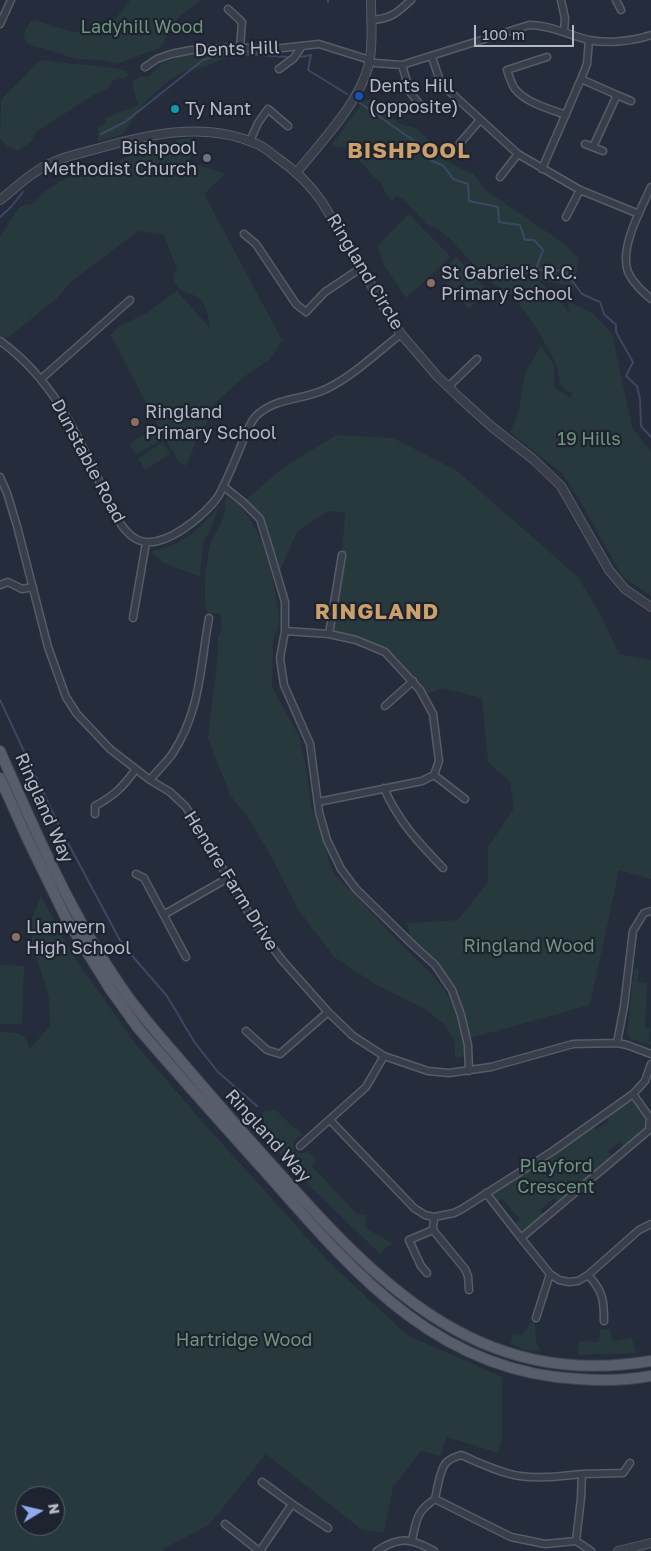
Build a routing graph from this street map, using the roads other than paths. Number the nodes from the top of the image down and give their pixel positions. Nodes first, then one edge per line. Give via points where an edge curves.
1 (11, 0) edge
2 (371, 0) edge
3 (411, 0) edge
4 (561, 0) edge
5 (616, 0) edge
6 (228, 9) dead end
7 (621, 10) dead end
8 (371, 20) junction
9 (0, 24) edge
10 (564, 32) junction
11 (651, 35) edge
12 (589, 40) junction
13 (302, 46) junction
14 (240, 47) junction
15 (432, 57) junction
16 (547, 57) dead end
17 (372, 62) junction
18 (402, 65) junction
19 (145, 67) dead end
20 (279, 69) dead end
21 (582, 79) junction
22 (617, 95) junction
23 (631, 101) dead end
24 (424, 110) dead end
25 (566, 115) junction
26 (480, 120) junction
27 (288, 126) dead end
28 (250, 141) junction
29 (460, 143) dead end
30 (585, 144) dead end
31 (593, 147) junction
32 (603, 151) dead end
33 (518, 154) junction
34 (542, 169) junction
35 (297, 172) junction
36 (500, 177) dead end
37 (651, 187) edge
38 (580, 190) junction
39 (0, 200) edge
40 (639, 214) junction
41 (566, 216) dead end
42 (244, 234) dead end
43 (361, 268) junction
44 (651, 299) edge
45 (130, 300) dead end
46 (401, 334) junction
47 (0, 341) edge
48 (477, 359) dead end
49 (41, 379) junction
50 (448, 387) junction
51 (0, 477) edge
52 (223, 486) junction
53 (146, 543) junction
54 (342, 555) dead end
55 (0, 585) edge
56 (33, 587) junction
57 (651, 607) edge
58 (132, 618) dead end
59 (209, 618) dead end
60 (285, 632) junction
61 (329, 634) junction
62 (413, 681) junction
63 (385, 706) dead end
64 (0, 751) edge
65 (136, 769) junction
66 (434, 775) junction
67 (0, 778) edge
68 (150, 780) junction
69 (384, 788) junction
70 (465, 799) dead end
71 (318, 802) junction
72 (95, 814) dead end
73 (443, 868) dead end
74 (136, 874) dead end
75 (228, 878) junction
76 (651, 911) edge
77 (164, 914) junction
78 (186, 957) dead end
79 (328, 1012) junction
80 (246, 1030) dead end
81 (617, 1044) junction
82 (651, 1054) edge
83 (384, 1056) junction
84 (651, 1064) edge
85 (469, 1071) junction
86 (633, 1094) junction
87 (330, 1120) junction
88 (300, 1146) dead end
89 (486, 1193) junction
90 (434, 1216) junction
91 (651, 1224) edge
92 (433, 1230) junction
93 (521, 1238) junction
94 (427, 1273) dead end
95 (550, 1274) junction
96 (588, 1275) junction
97 (469, 1290) dead end
98 (536, 1318) dead end
99 (604, 1321) dead end
100 (651, 1361) edge
101 (651, 1376) edge
102 (607, 1380) junction
103 (651, 1380) edge
104 (630, 1463) dead end
105 (582, 1474) junction
106 (262, 1482) dead end
107 (435, 1499) junction
108 (292, 1504) junction
109 (225, 1524) dead end
110 (328, 1528) dead end
111 (412, 1540) junction
112 (576, 1541) junction
113 (651, 1542) edge
114 (259, 1551) edge
115 (377, 1551) edge
116 (434, 1551) edge
117 (591, 1551) edge
118 (618, 1551) edge

1 - 9 street
2 - 8 street
3 - 8 street via 393,16
4 - 10 street
5 - 7 street
6 - 14 street via 242,22
8 - 17 street
10 - 12 street, Dents Hill
10 - 15 street, Dents Hill via 529,25
11 - 12 street, Dents Hill via 609,42
12 - 21 street
13 - 14 street, Dents Hill via 264,50
13 - 17 street, Dents Hill via 319,44
13 - 20 street, Dents Hill via 294,58
14 - 19 street, Dents Hill via 211,47 171,54
15 - 18 street, Dents Hill
15 - 26 street via 440,80
16 - 25 street via 507,70 522,95
17 - 18 street, Dents Hill
17 - 35 street via 347,109
18 - 24 street via 410,92
21 - 22 street
21 - 25 street
22 - 23 street
22 - 31 street
25 - 34 street
26 - 29 street
26 - 33 street
27 - 28 street via 268,109
28 - 35 street, Ringland Circle via 260,144
28 - 39 street, Ringland Circle via 209,132 186,131 141,137 52,162
30 - 31 street
31 - 32 street
33 - 34 street
33 - 36 street
34 - 38 street
35 - 43 street, Ringland Circle via 322,202
37 - 40 street
38 - 40 street
38 - 41 street
40 - 44 street via 625,259 634,282
42 - 43 street via 256,244 296,304 306,312 325,292
43 - 46 street, Ringland Circle
45 - 49 street
46 - 50 street, Ringland Circle
46 - 52 street via 329,388 269,405 254,418
47 - 49 street, Dunstable Road
48 - 50 street
49 - 53 street, Dunstable Road via 63,410 118,520 129,535
50 - 57 street, Ringland Circle via 561,486 609,570 625,588
51 - 56 street, Hendre Farm Drive
52 - 53 street via 205,512 165,540
52 - 60 street via 260,520 285,602
53 - 58 street
54 - 61 street
55 - 56 street via 8,582 22,589
56 - 65 street, Hendre Farm Drive via 48,646 66,697 94,733
59 - 68 street via 193,710 172,755
60 - 61 street
60 - 71 street via 280,658 284,685 310,744
61 - 62 street via 356,640 384,652
62 - 63 street
62 - 66 street via 433,714 439,761
64 - 100 main road, Ringland Way via 75,913 123,990 211,1096 339,1239 427,1314 454,1331 490,1347 521,1358 571,1366 630,1365
65 - 68 street, Hendre Farm Drive
65 - 72 street via 118,792 95,806
66 - 69 street via 422,781
66 - 70 street
67 - 102 main road, Ringland Way via 66,918 110,989 138,1028 336,1250 386,1298 447,1342 514,1369 556,1378
68 - 75 street, Hendre Farm Drive via 186,807
69 - 71 street
69 - 73 street via 392,808
71 - 85 street via 327,840 341,869 369,902 435,964 452,990 468,1045
74 - 77 street via 144,878
75 - 77 street
75 - 79 street, Hendre Farm Drive via 282,960
76 - 81 street via 644,913 633,931
77 - 78 street
79 - 80 street via 280,1054 267,1050
79 - 83 street, Hendre Farm Drive via 353,1036
81 - 82 street, Hendre Farm Drive
81 - 85 street, Hendre Farm Drive via 573,1044 492,1068
83 - 85 street, Hendre Farm Drive via 428,1071 449,1074
83 - 87 street via 366,1087
84 - 86 street via 645,1082
86 - 89 street via 553,1151
86 - 93 street via 650,1118 649,1130
87 - 88 street
87 - 90 street via 414,1208
89 - 90 street via 454,1213
89 - 93 street
90 - 92 street
91 - 96 street via 639,1230
92 - 94 street via 409,1240
92 - 97 street via 464,1269
93 - 95 street
95 - 96 street via 569,1282 578,1282
95 - 98 street
96 - 99 street via 603,1296
101 - 102 main road, Ringland Way
102 - 103 street
104 - 105 street via 623,1473
105 - 107 street via 519,1476 461,1456 454,1457 446,1463
105 - 112 street
106 - 108 street
107 - 111 street via 423,1507
107 - 112 street via 511,1537 545,1544
108 - 110 street
108 - 114 street
109 - 114 street
111 - 115 street via 388,1544
111 - 116 street
112 - 117 street
113 - 118 street

